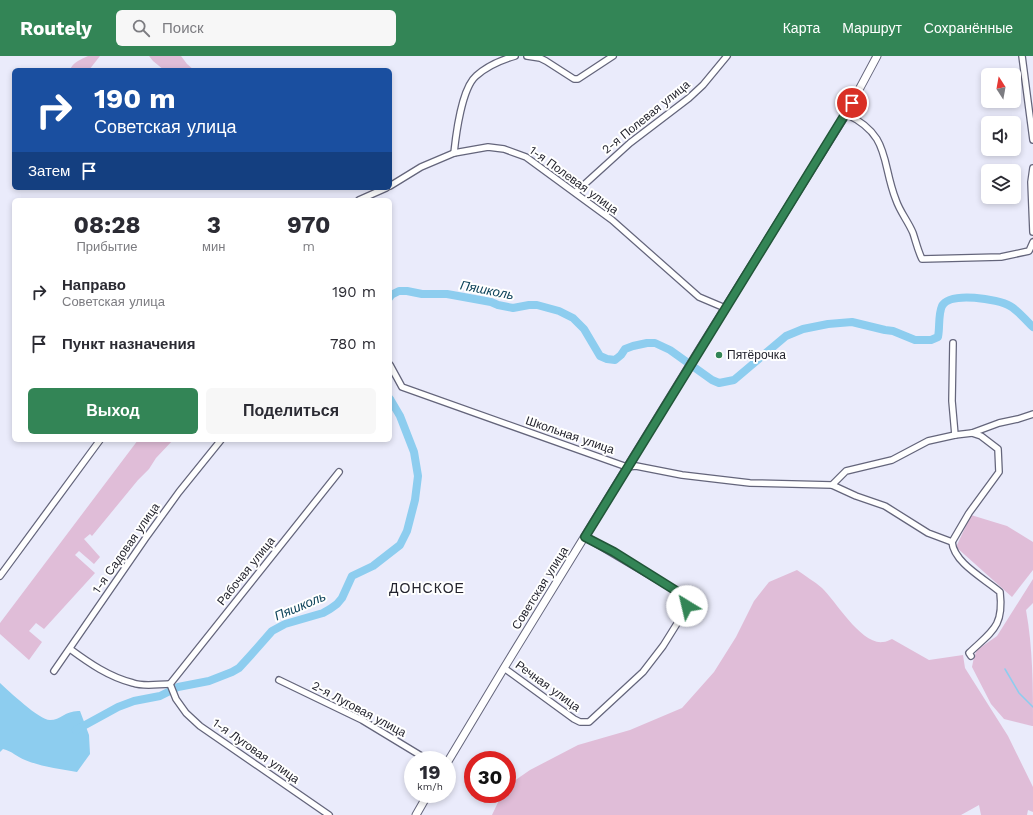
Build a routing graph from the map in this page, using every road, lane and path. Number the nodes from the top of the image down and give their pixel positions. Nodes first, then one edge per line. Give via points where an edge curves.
1 (515, 56) edge
2 (527, 56) edge
3 (613, 56) edge
4 (727, 56) edge
5 (877, 56) edge
6 (1022, 56) edge
7 (846, 114) junction
8 (1033, 140) edge
9 (454, 153) junction
10 (1033, 168) edge
11 (392, 185) edge
12 (382, 190) edge
13 (576, 192) junction
14 (364, 198) edge
15 (1033, 232) edge
16 (1033, 242) edge
17 (725, 308) junction
18 (953, 343) dead end
19 (392, 369) edge
20 (1033, 414) edge
21 (972, 433) junction
22 (955, 435) junction
23 (99, 442) edge
24 (219, 442) edge
25 (627, 467) junction
26 (339, 472) dead end
27 (832, 485) junction
28 (585, 537) junction
29 (952, 542) junction
30 (0, 576) edge
31 (70, 649) junction
32 (971, 656) dead end
33 (504, 668) junction
34 (54, 671) dead end
35 (279, 680) dead end
36 (170, 684) junction
37 (413, 751) edge
38 (454, 751) edge
39 (423, 803) edge
40 (329, 815) edge
41 (416, 815) edge

1 - 9 street via 500,60 475,76 466,92
2 - 3 street via 540,58 574,79 578,79
4 - 13 street, 2-я Полевая улица via 689,98 630,143
5 - 7 main road, Советская улица
6 - 8 street
7 - 16 street via 860,120 875,136 884,152 896,201 913,232 922,259 1001,257 1029,250
7 - 17 main road, Советская улица
9 - 11 street, 1-я Полевая улица via 421,167
9 - 13 street, 1-я Полевая улица via 488,148 504,149 526,157
10 - 15 street
12 - 14 street
13 - 17 street, 1-я Полевая улица via 612,220 698,297
17 - 25 main road, Советская улица
18 - 22 street via 952,396
19 - 25 street, Школьная улица via 402,387
20 - 21 street
21 - 22 street
21 - 29 street via 981,436 998,449 999,472 969,513
22 - 27 street via 928,441 892,460 846,471
23 - 30 street
24 - 31 street, 1-я Садовая улица via 145,539
25 - 27 street, Школьная улица via 636,466 682,475 750,483
25 - 28 main road, Советская улица
26 - 36 street, Рабочая улица
27 - 29 street, Школьная улица via 885,506 928,533
28 - 33 main road, Советская улица
28 - 33 street, Речная улица via 678,592 687,600 683,614 643,672 589,722 574,719
29 - 32 street via 957,557 1000,592 1002,607 998,624 990,635 969,653
31 - 34 street, 1-я Садовая улица
31 - 36 street via 110,675 133,684
33 - 38 main road, Советская улица
35 - 37 street, 2-я Луговая улица via 362,720
36 - 40 street, 1-я Луговая улица via 176,699 200,726
39 - 41 main road

